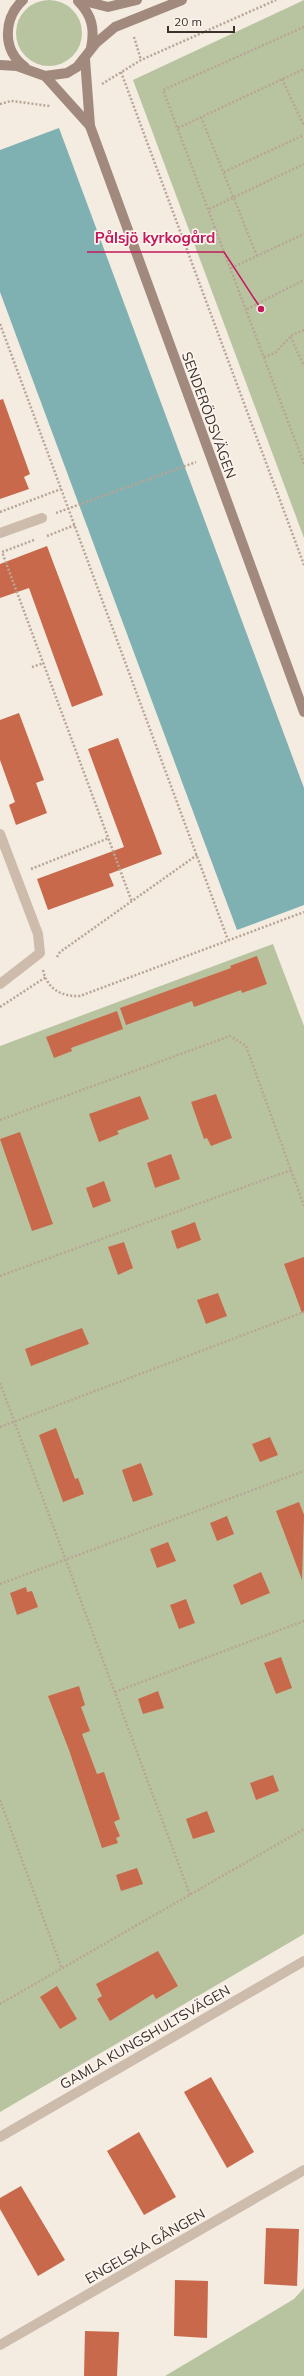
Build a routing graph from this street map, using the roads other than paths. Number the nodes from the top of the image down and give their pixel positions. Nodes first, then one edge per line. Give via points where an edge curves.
1 (16, 0) edge
2 (23, 0) edge
3 (79, 0) edge
4 (137, 0) edge
5 (182, 0) edge
6 (13, 11) junction
7 (8, 25) junction
8 (0, 33) edge
9 (88, 54) junction
10 (0, 65) edge
11 (30, 71) junction
12 (45, 76) junction
13 (90, 126) junction
14 (42, 518) dead end
15 (0, 533) edge
16 (304, 712) edge
17 (0, 834) edge
18 (0, 984) edge
19 (304, 1961) edge
20 (0, 2137) edge
21 (304, 2170) edge
22 (0, 2346) edge

1 - 6 street
2 - 6 street
3 - 4 street via 108,7
3 - 9 street, SENDERÖDSVÄGEN via 92,21 93,36
5 - 9 street via 115,27
6 - 7 street
7 - 8 street
7 - 11 street via 11,52 19,63
9 - 12 street via 67,73
9 - 13 street, SENDERÖDSVÄGEN via 86,92
10 - 11 street via 17,66
11 - 12 street
12 - 13 street, SENDERÖDSVÄGEN
13 - 16 street, SENDERÖDSVÄGEN
14 - 15 street
17 - 18 street via 38,934 40,953
19 - 20 street, GAMLA KUNGSHULTSVÄGEN
21 - 22 street, ENGELSKA GÅNGEN

